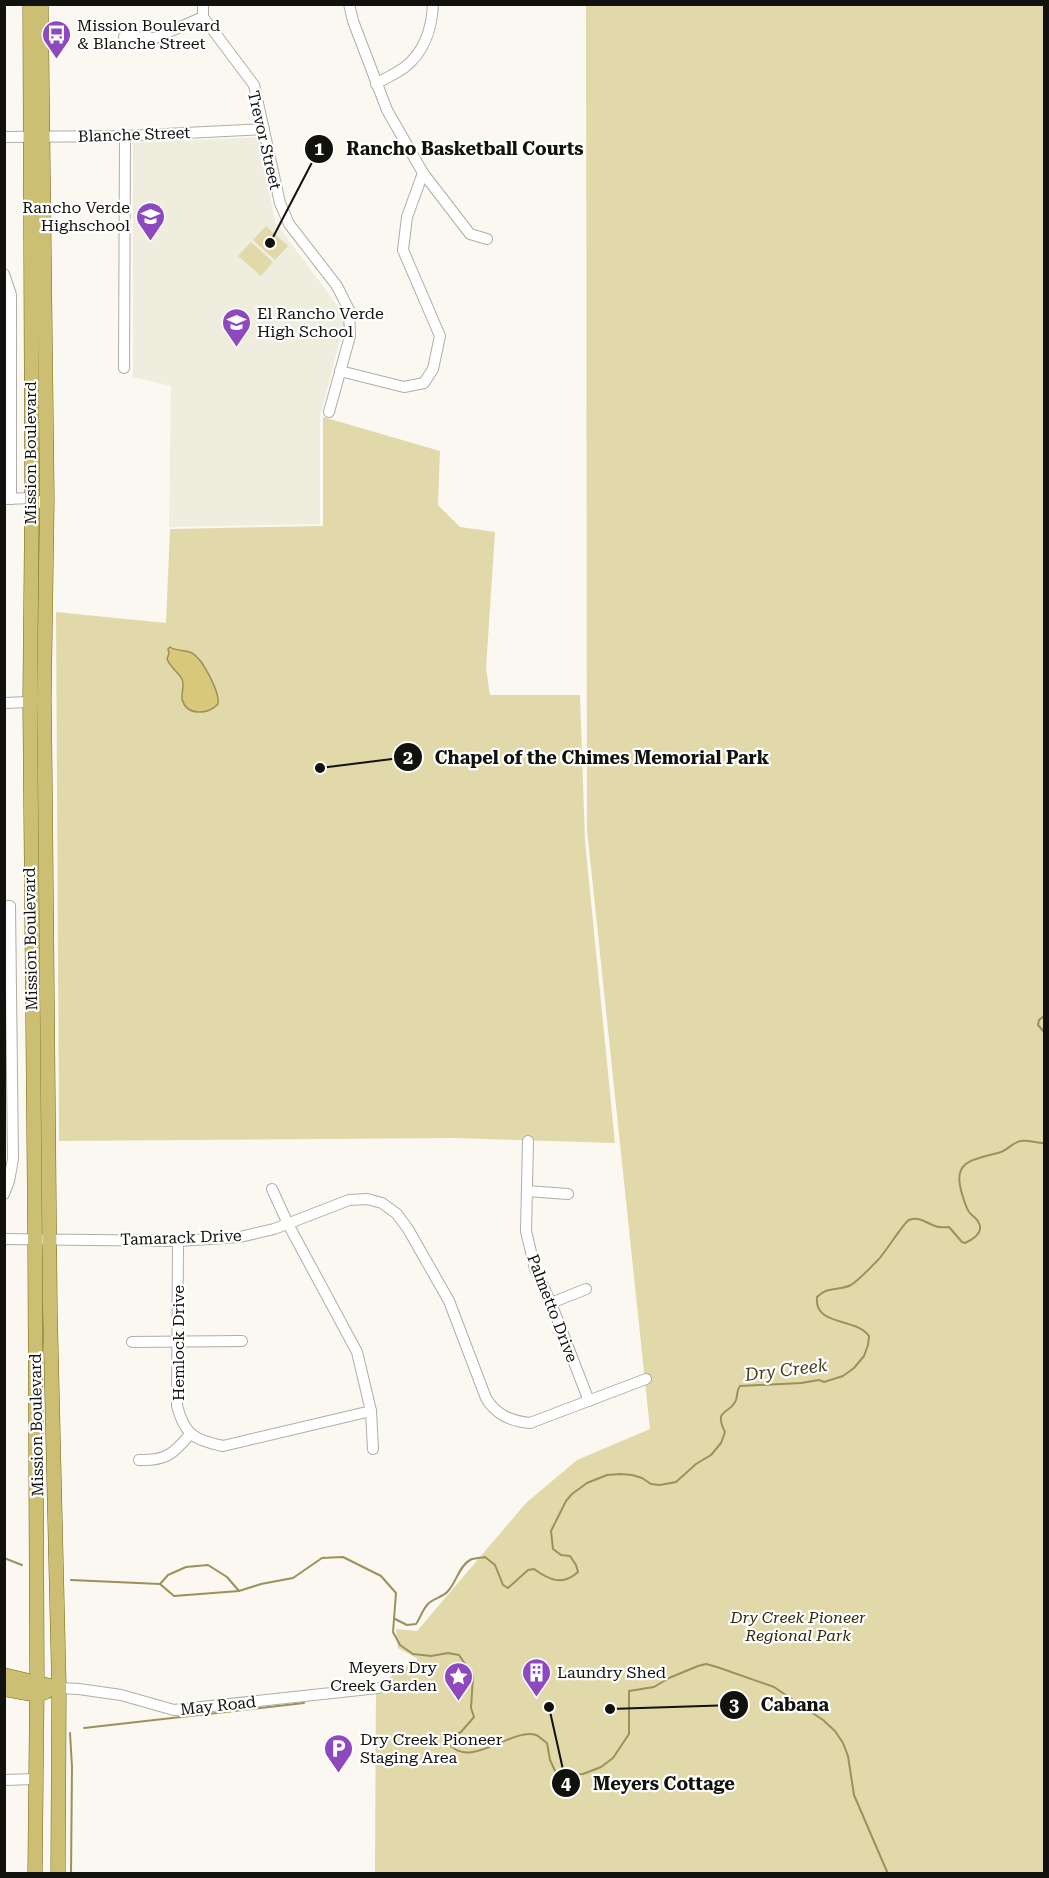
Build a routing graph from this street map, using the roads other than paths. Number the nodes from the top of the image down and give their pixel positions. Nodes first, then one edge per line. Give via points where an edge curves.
1 (30, 4) edge
2 (42, 4) edge
3 (203, 4) edge
4 (349, 4) edge
5 (433, 4) edge
6 (203, 17) junction
7 (124, 36) dead end
8 (376, 84) junction
9 (264, 129) junction
10 (125, 136) junction
11 (4, 137) edge
12 (37, 137) junction
13 (423, 173) junction
14 (487, 239) dead end
15 (4, 274) edge
16 (124, 368) dead end
17 (340, 371) junction
18 (329, 412) dead end
19 (32, 498) junction
20 (8, 499) edge
21 (47, 506) junction
22 (44, 698) junction
23 (30, 702) junction
24 (4, 703) edge
25 (7, 906) edge
26 (528, 1142) dead end
27 (272, 1189) dead end
28 (527, 1191) junction
29 (4, 1194) edge
30 (568, 1194) dead end
31 (288, 1224) junction
32 (4, 1239) edge
33 (42, 1239) junction
34 (178, 1240) junction
35 (586, 1289) dead end
36 (551, 1303) junction
37 (177, 1341) junction
38 (242, 1341) dead end
39 (132, 1342) dead end
40 (646, 1378) dead end
41 (590, 1401) junction
42 (371, 1411) junction
43 (190, 1434) junction
44 (373, 1449) dead end
45 (139, 1460) dead end
46 (4, 1676) edge
47 (59, 1688) junction
48 (4, 1689) edge
49 (37, 1689) junction
50 (378, 1689) dead end
51 (36, 1779) junction
52 (4, 1780) edge
53 (36, 1874) edge
54 (58, 1874) edge

1 - 12 main road, Mission Boulevard
2 - 12 main road, Mission Boulevard
3 - 6 street
4 - 8 street
5 - 8 street via 433,21 425,43 406,66
6 - 7 street via 155,38
6 - 9 street, Trevor Street via 254,85
8 - 13 street
9 - 10 street, Blanche Street
9 - 17 street, Trevor Street via 280,203 289,224 337,286 349,310 350,336
10 - 12 street, Blanche Street
10 - 16 street
11 - 12 street, Blanche Street
12 - 19 main road, Mission Boulevard
12 - 21 main road, Mission Boulevard
13 - 14 street via 470,234
13 - 17 street via 407,217 403,250 440,336 433,369 424,383 405,387
15 - 20 street via 11,294
17 - 18 street, Trevor Street
19 - 20 street
19 - 21 street
19 - 23 main road, Mission Boulevard
21 - 22 main road, Mission Boulevard
22 - 23 street
22 - 33 main road, Mission Boulevard
23 - 24 street
23 - 33 main road, Mission Boulevard
25 - 29 street via 13,1159
26 - 28 street, Palmetto Drive
27 - 31 street
28 - 30 street
28 - 36 street, Palmetto Drive via 526,1231 535,1269
31 - 34 street, Tamarack Drive via 240,1237
31 - 41 street, Tamarack Drive via 349,1200 382,1203 408,1229 449,1301 492,1408 506,1418 530,1423
31 - 42 street via 357,1352
32 - 33 street, Tamarack Drive
33 - 34 street, Tamarack Drive
33 - 47 main road, Mission Boulevard
33 - 49 main road, Mission Boulevard
34 - 37 street, Hemlock Drive
35 - 36 street
36 - 41 street, Palmetto Drive
37 - 38 street
37 - 39 street
37 - 43 street, Hemlock Drive via 177,1406
40 - 41 street, Tamarack Drive
42 - 43 street via 223,1446
42 - 44 street
43 - 45 street via 165,1457
46 - 49 main road
47 - 49 main road
47 - 50 street, May Road via 121,1695 174,1710
47 - 54 main road, Mission Boulevard
48 - 49 main road
49 - 51 main road, Mission Boulevard
51 - 52 street
51 - 53 main road, Mission Boulevard

